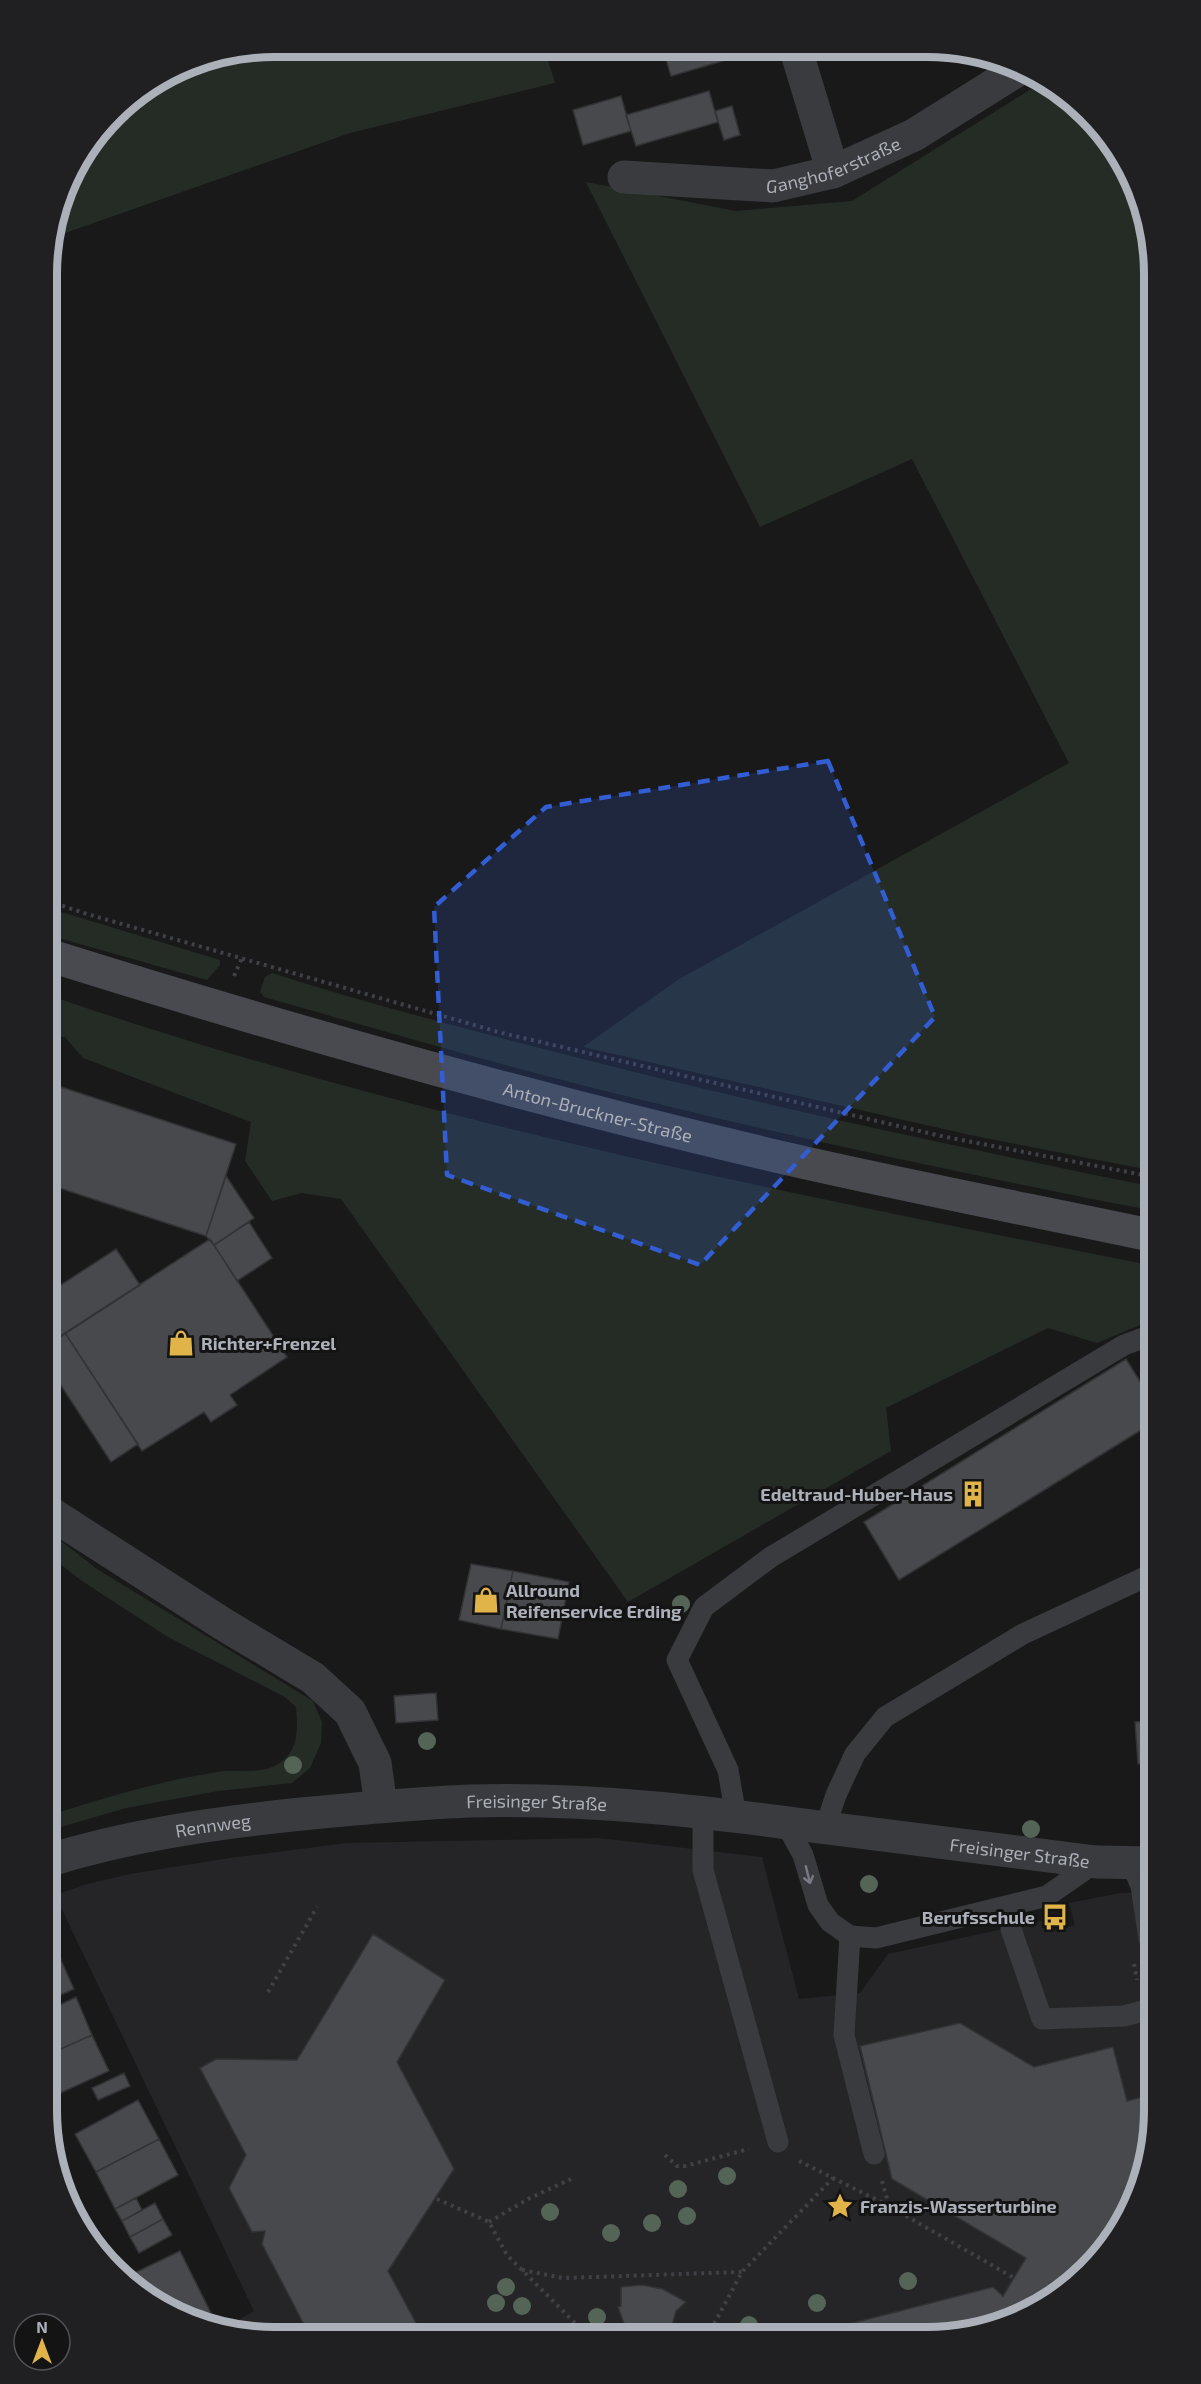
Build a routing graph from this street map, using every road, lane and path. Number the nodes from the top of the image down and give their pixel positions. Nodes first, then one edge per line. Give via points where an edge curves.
1 (798, 57) edge
2 (1011, 74) edge
3 (833, 172) junction
4 (624, 177) dead end
5 (57, 904) edge
6 (57, 958) edge
7 (1144, 1176) edge
8 (1144, 1234) edge
9 (1144, 1338) edge
10 (57, 1517) edge
11 (1144, 1578) edge
12 (381, 1806) junction
13 (704, 1811) junction
14 (736, 1816) junction
15 (785, 1822) junction
16 (825, 1828) junction
17 (57, 1858) edge
18 (1096, 1862) junction
19 (1143, 1863) edge
20 (317, 1906) dead end
21 (1144, 1906) edge
22 (1011, 1929) dead end
23 (850, 1936) junction
24 (1131, 1954) dead end
25 (268, 1992) dead end
26 (1144, 1994) edge
27 (1144, 2010) edge
28 (778, 2142) joint
29 (874, 2154) dead end
30 (665, 2155) dead end
31 (728, 2155) dead end
32 (833, 2178) junction
33 (571, 2179) dead end
34 (436, 2199) dead end
35 (489, 2222) junction
36 (522, 2270) junction
37 (742, 2272) junction
38 (1014, 2278) dead end
39 (579, 2327) edge
40 (712, 2327) edge

1 - 3 street
2 - 3 street, Ganghoferstraße via 914,135
3 - 4 street, Ganghoferstraße via 773,186
5 - 7 path via 502,1033 930,1133
6 - 8 main road, Anton-Bruckner-Straße via 218,1009 445,1073 784,1158
9 - 14 lane via 1124,1345 781,1551 704,1607 677,1660 728,1770
10 - 12 street via 313,1678 350,1712 375,1763
11 - 16 lane via 1023,1634 885,1717 855,1754
12 - 13 street, Freisinger Straße via 474,1801
12 - 17 street, Rennweg via 188,1828
13 - 14 street, Freisinger Straße
13 - 28 lane via 703,1870
14 - 15 street, Freisinger Straße
15 - 16 street, Freisinger Straße
15 -> 23 lane via 803,1855 818,1905 830,1922
16 - 18 street, Freisinger Straße
18 - 19 street, Freisinger Straße
18 - 23 lane via 1047,1896 876,1938
19 - 21 lane
20 - 25 path
22 - 27 lane via 1042,2019 1124,2016
23 - 29 lane via 844,2035
24 - 26 path
28 - 32 path via 794,2158
30 - 31 path via 676,2166
32 - 37 path
32 - 38 path
33 - 35 path
34 - 35 path
35 - 36 path via 507,2255
36 - 37 path via 563,2278
36 - 39 path
37 - 40 path

